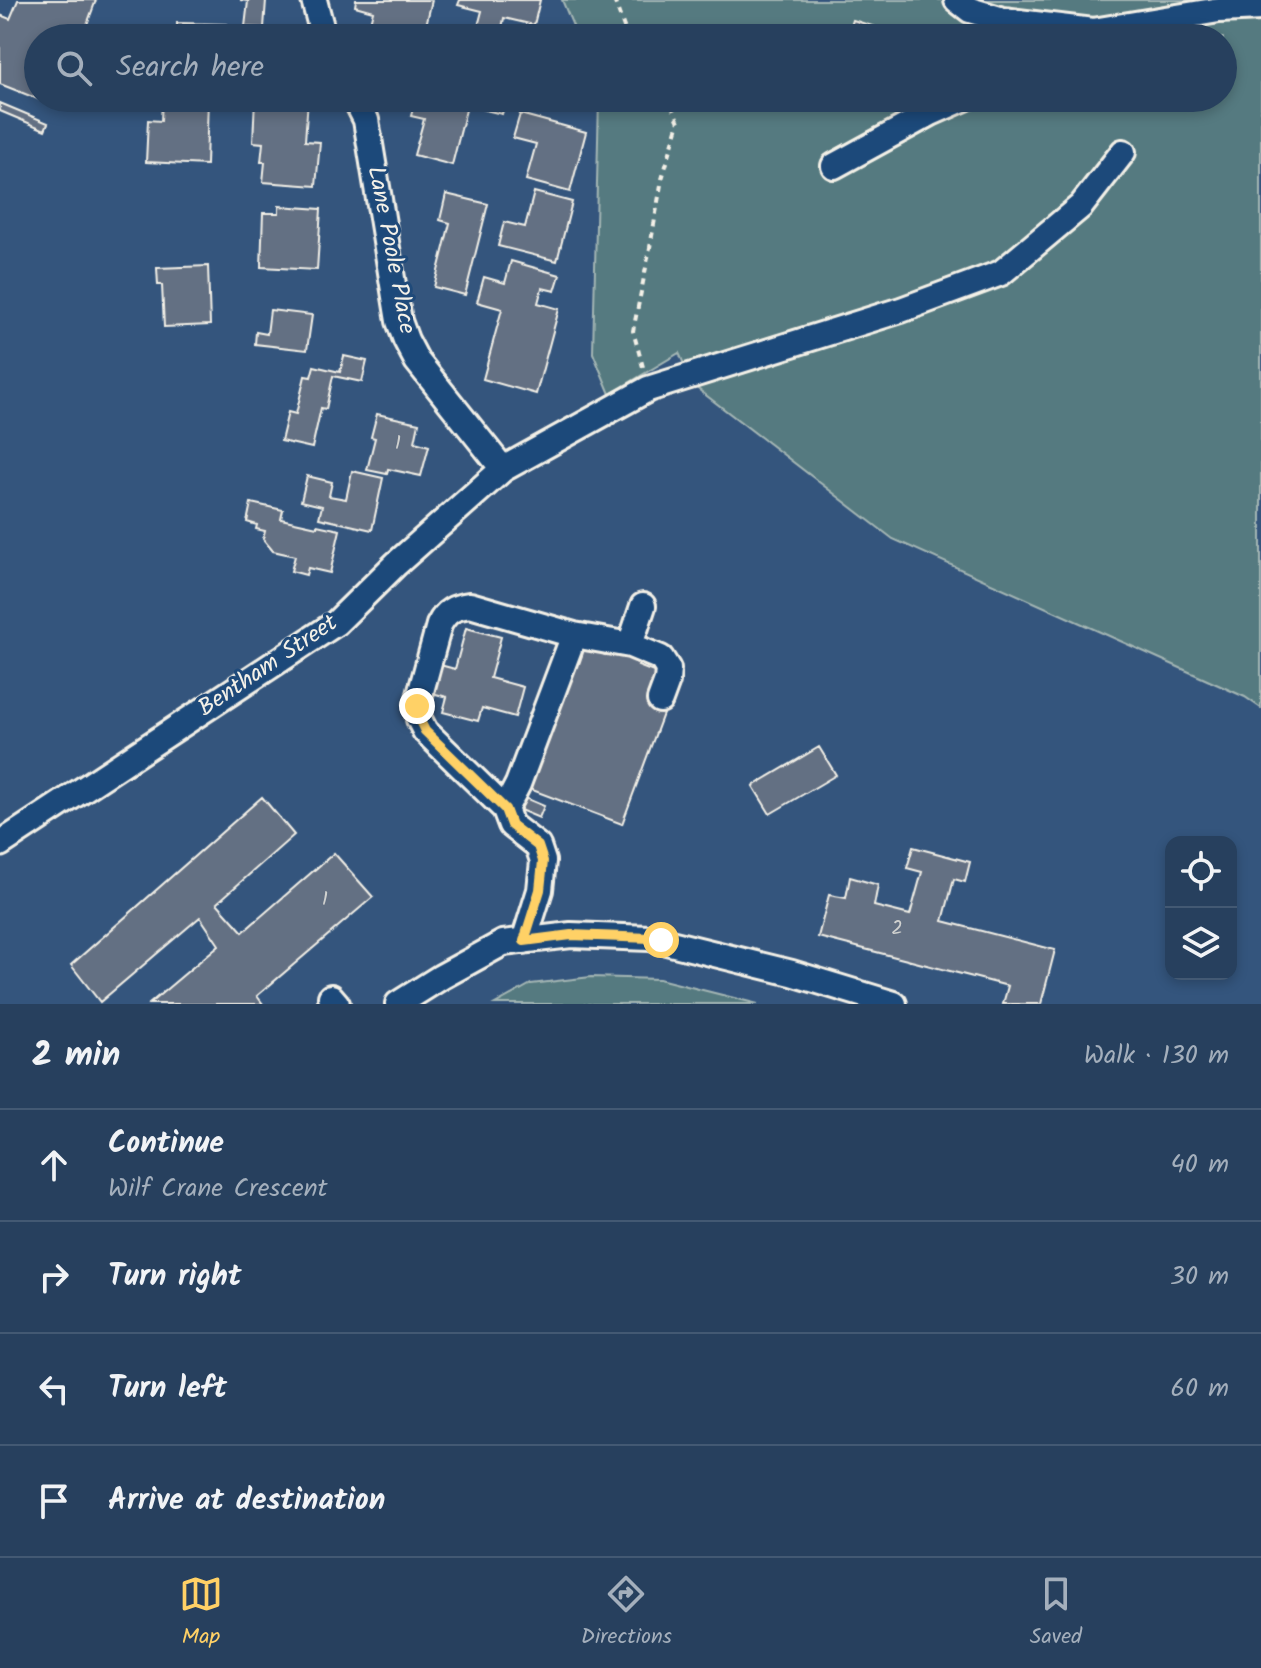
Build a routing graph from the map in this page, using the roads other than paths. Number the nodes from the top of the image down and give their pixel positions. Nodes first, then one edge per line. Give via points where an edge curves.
1 (314, 0) edge
2 (957, 0) edge
3 (1261, 8) edge
4 (320, 24) edge
5 (1036, 24) edge
6 (1135, 24) edge
7 (362, 112) edge
8 (933, 112) edge
9 (1123, 152) dead end
10 (834, 166) dead end
11 (503, 469) junction
12 (643, 606) dead end
13 (574, 635) junction
14 (630, 645) junction
15 (660, 700) dead end
16 (505, 809) junction
17 (0, 844) edge
18 (524, 941) junction
19 (398, 1004) edge
20 (894, 1004) edge

1 - 4 street
2 - 5 street via 970,10
3 - 6 street
7 - 11 street, Lane Poole Place via 406,340
8 - 10 street
9 - 11 street, Bentham Street via 1081,206 1001,273 648,389
11 - 17 street, Bentham Street via 336,623
12 - 14 street
13 - 14 street
13 - 16 street
13 - 16 street via 470,605 454,607 439,625 417,706 419,719
14 - 15 street via 661,658 668,669
16 - 18 street via 511,825 538,846 543,861
18 - 19 street via 503,943
18 - 20 street via 571,935 650,938

